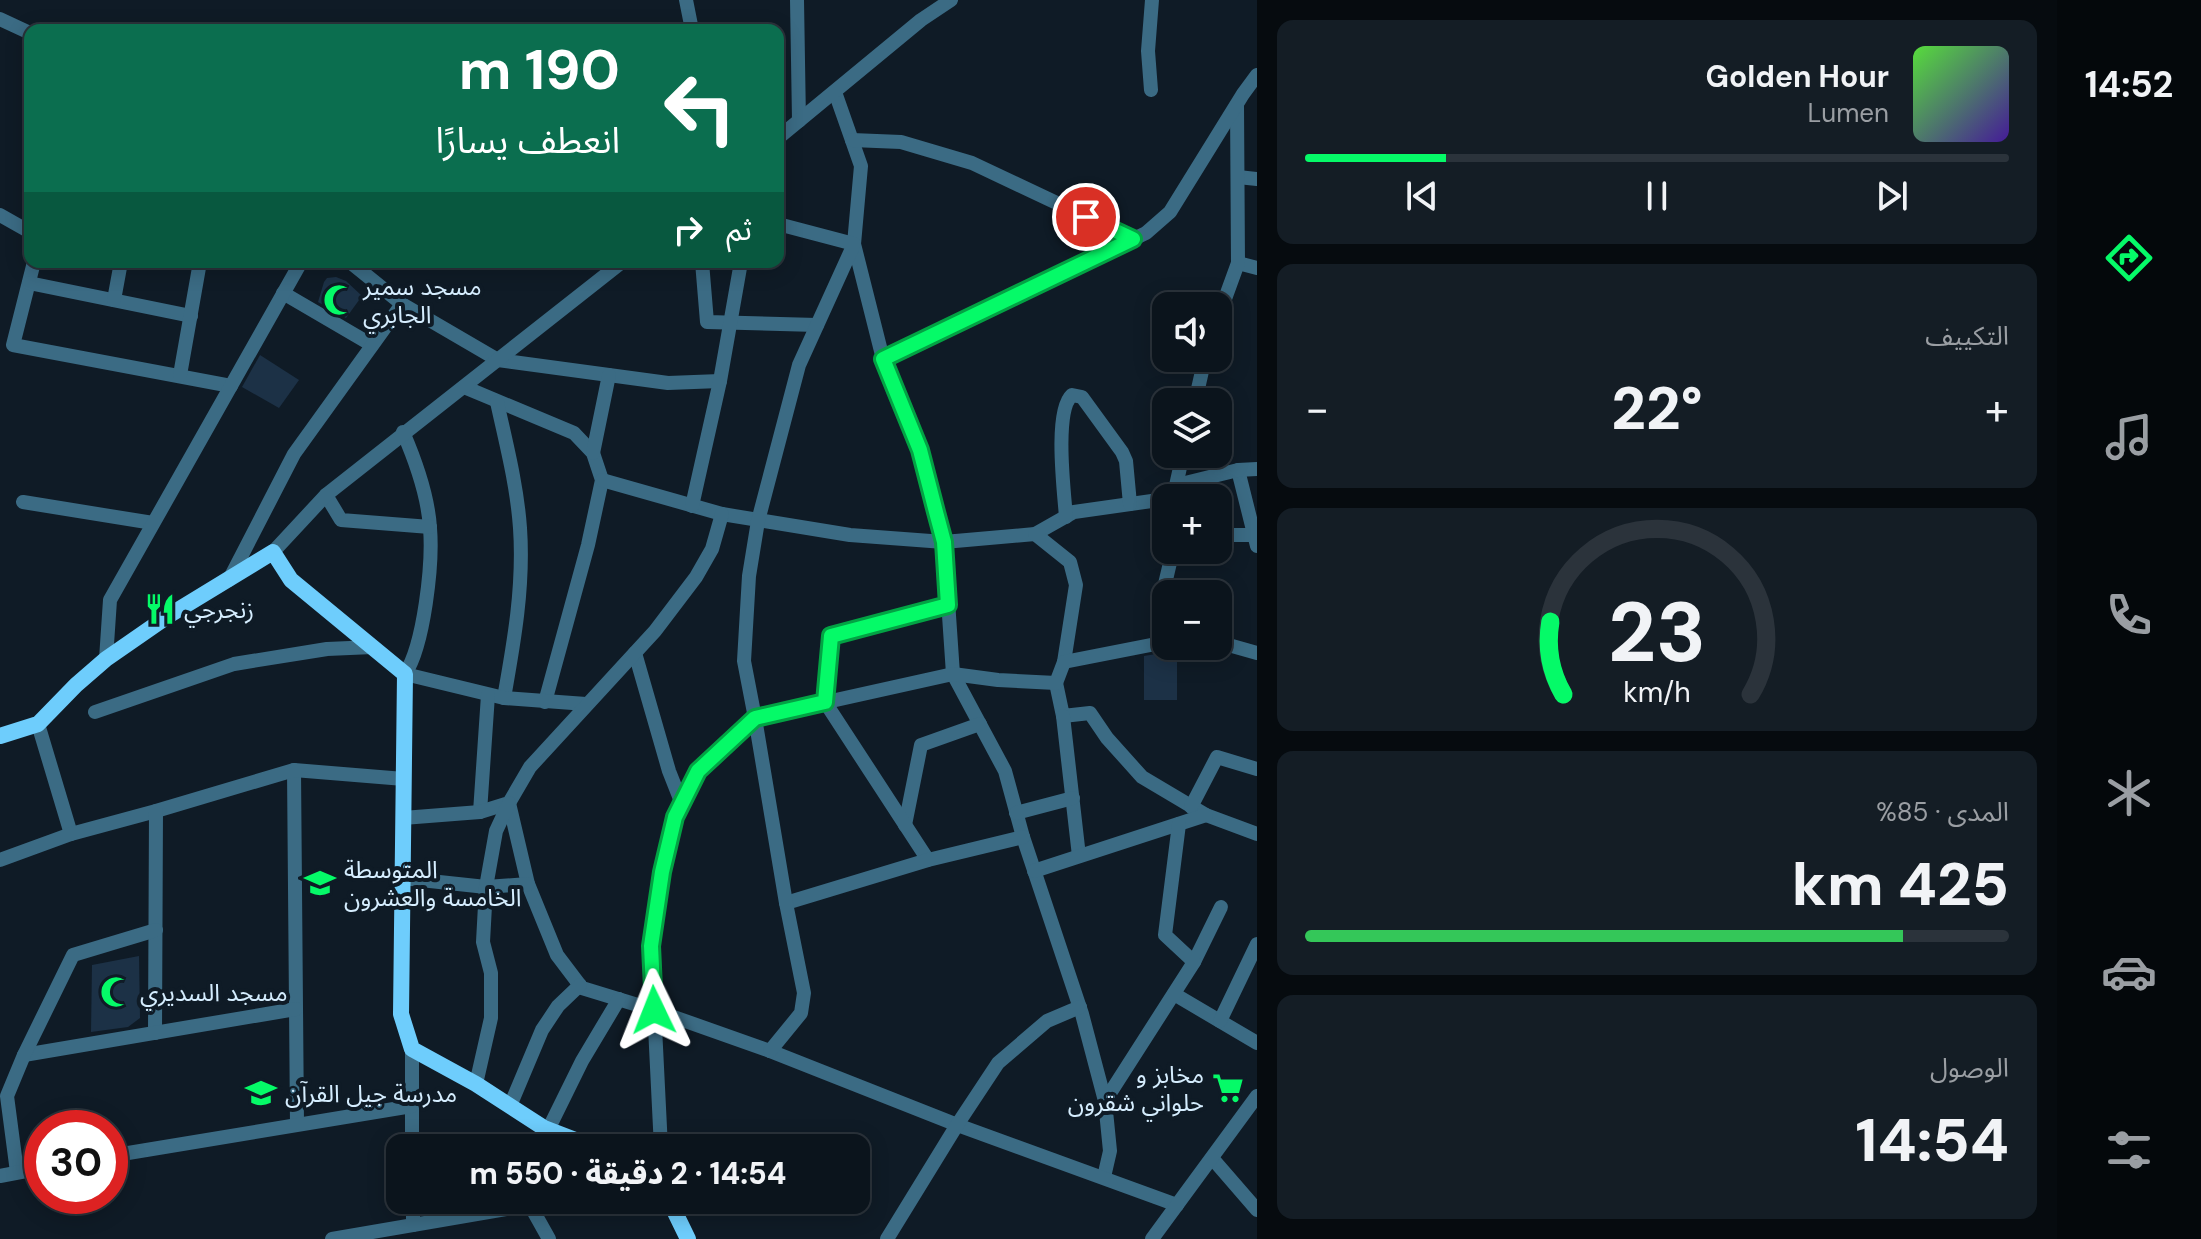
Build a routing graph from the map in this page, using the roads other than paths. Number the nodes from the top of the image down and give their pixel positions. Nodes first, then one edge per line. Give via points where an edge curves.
1 (686, 0) edge
2 (797, 0) edge
3 (951, 0) edge
4 (1152, 0) edge
5 (0, 19) edge
6 (691, 24) edge
7 (24, 30) edge
8 (1257, 75) edge
9 (1151, 90) dead end
10 (835, 92) junction
11 (1237, 103) junction
12 (799, 121) junction
13 (784, 133) edge
14 (852, 140) junction
15 (1238, 177) junction
16 (1257, 179) edge
17 (0, 215) edge
18 (784, 226) edge
19 (24, 229) edge
20 (1133, 239) junction
21 (854, 244) junction
22 (1238, 263) junction
23 (33, 268) edge
24 (120, 268) edge
25 (199, 268) edge
26 (298, 268) edge
27 (357, 268) edge
28 (614, 268) edge
29 (702, 268) edge
30 (740, 268) edge
31 (1257, 268) edge
32 (29, 283) junction
33 (1227, 292) edge
34 (283, 293) junction
35 (114, 300) junction
36 (402, 304) junction
37 (191, 316) junction
38 (732, 322) junction
39 (817, 325) junction
40 (372, 345) junction
41 (883, 359) junction
42 (498, 360) junction
43 (180, 375) junction
44 (609, 375) junction
45 (720, 381) junction
46 (231, 386) junction
47 (464, 387) junction
48 (497, 402) junction
49 (403, 432) junction
50 (593, 453) junction
51 (1257, 469) edge
52 (1238, 470) junction
53 (602, 480) junction
54 (1196, 484) edge
55 (326, 495) junction
56 (1152, 501) edge
57 (23, 502) dead end
58 (1130, 504) junction
59 (692, 506) junction
60 (722, 514) junction
61 (1066, 517) junction
62 (758, 521) junction
63 (153, 523) junction
64 (430, 527) junction
65 (1035, 534) junction
66 (1232, 536) edge
67 (1256, 539) edge
68 (944, 542) junction
69 (273, 552) junction
70 (1170, 564) edge
71 (229, 580) junction
72 (948, 605) junction
73 (1232, 646) edge
74 (373, 647) junction
75 (635, 653) junction
76 (1257, 653) edge
77 (106, 659) junction
78 (1064, 662) junction
79 (405, 674) junction
80 (953, 674) junction
81 (1056, 683) junction
82 (488, 695) junction
83 (504, 698) junction
84 (545, 702) junction
85 (825, 702) junction
86 (586, 704) junction
87 (95, 712) dead end
88 (1063, 716) junction
89 (755, 718) junction
90 (38, 724) junction
91 (980, 724) junction
92 (0, 736) edge
93 (1256, 767) edge
94 (294, 770) junction
95 (404, 779) junction
96 (1073, 798) junction
97 (509, 803) junction
98 (682, 804) junction
99 (1191, 807) junction
100 (156, 811) junction
101 (480, 812) junction
102 (1016, 813) junction
103 (1206, 815) junction
104 (403, 818) junction
105 (1179, 824) junction
106 (905, 825) junction
107 (71, 834) junction
108 (1257, 834) edge
109 (1023, 837) junction
110 (1079, 856) junction
111 (0, 860) edge
112 (928, 860) junction
113 (1034, 871) junction
114 (402, 878) junction
115 (528, 884) junction
116 (486, 887) junction
117 (786, 903) junction
118 (1221, 907) dead end
119 (156, 930) junction
120 (1257, 944) edge
121 (1194, 962) junction
122 (580, 985) junction
123 (1174, 994) junction
124 (619, 999) junction
125 (1080, 1007) junction
126 (296, 1009) junction
127 (654, 1010) junction
128 (1220, 1021) junction
129 (155, 1033) junction
130 (1257, 1043) edge
131 (412, 1049) junction
132 (770, 1051) junction
133 (24, 1055) junction
134 (476, 1084) junction
135 (1257, 1096) edge
136 (1105, 1101) junction
137 (412, 1106) junction
138 (510, 1106) junction
139 (297, 1124) junction
140 (957, 1125) junction
141 (548, 1130) junction
142 (412, 1134) edge
143 (559, 1134) edge
144 (660, 1134) edge
145 (128, 1153) edge
146 (1212, 1158) junction
147 (24, 1171) edge
148 (17, 1172) junction
149 (0, 1176) edge
150 (1104, 1177) junction
151 (1177, 1205) junction
152 (1257, 1210) edge
153 (413, 1214) edge
154 (477, 1214) edge
155 (535, 1214) edge
156 (676, 1214) edge
157 (413, 1225) junction
158 (332, 1239) edge
159 (549, 1239) edge
160 (688, 1239) edge
161 (887, 1239) edge
162 (1152, 1239) edge

1 - 6 street
2 - 12 street
3 - 10 street
4 - 9 street
5 - 7 street
8 - 11 street
10 - 12 street
10 - 14 street
11 - 15 street
11 - 20 street via 1170,212
12 - 13 street
14 - 20 street via 901,142 972,163
14 - 21 street via 861,166
15 - 16 street
15 - 22 street
17 - 19 street
18 - 21 street
20 - 41 street
21 - 39 street
21 - 41 street
22 - 31 street
22 - 33 street
23 - 32 street
24 - 35 street
25 - 37 street
26 - 34 street
27 - 36 street
28 - 42 street
29 - 38 street via 707,322
30 - 38 street
32 - 35 street
32 - 43 street via 13,345
34 - 40 street
34 - 46 street
35 - 37 street
36 - 40 street
36 - 42 street
37 - 43 street
38 - 39 street
38 - 45 street
39 - 62 street via 799,365
40 - 71 street via 294,454
41 - 68 street via 920,450
42 - 44 street
42 - 47 street
43 - 46 street
44 - 45 street via 668,383
44 - 50 street
45 - 59 street
46 - 63 street
47 - 48 street
47 - 49 street
48 - 50 street via 574,433
48 - 83 street via 520,528 518,624
49 - 55 street
49 - 64 street via 418,468
50 - 53 street
51 - 52 street
52 - 54 street
52 - 67 street
53 - 59 street
53 - 84 street
55 - 64 street via 341,520
55 - 69 street
56 - 58 street
57 - 63 street
58 - 61 street
58 - 61 street via 1122,452 1076,394 1065,403 1061,428
59 - 60 street
60 - 62 street
60 - 75 street via 712,549 696,577
61 - 65 street
62 - 68 street
62 - 89 street via 744,661
63 - 77 street via 110,600
64 - 79 street via 425,610 414,662
65 - 68 street
65 - 78 street via 1070,562 1076,585
66 - 67 street
68 - 72 street
69 - 71 street
69 - 74 street via 291,580
70 - 78 street via 1166,642
71 - 77 street
72 - 80 street
72 - 85 street via 831,636
73 - 76 street
74 - 79 street
74 - 87 street via 234,664
75 - 86 street
75 - 98 street
77 - 90 street
78 - 81 street
79 - 82 street
79 - 95 street
80 - 81 street
80 - 85 street
80 - 91 street
81 - 88 street
82 - 83 street
82 - 101 street
83 - 84 street
84 - 86 street
85 - 89 street
85 - 106 street
86 - 97 street via 530,767
88 - 96 street
88 - 99 street via 1090,713 1142,777
89 - 98 street via 698,771
89 - 117 street
90 - 92 street
90 - 107 street
91 - 102 street via 1005,771
91 - 106 street via 921,745
93 - 99 street via 1217,757
94 - 95 street
94 - 100 street
94 - 126 street
95 - 104 street
96 - 102 street
96 - 110 street
97 - 101 street
97 - 115 street
97 - 116 street via 496,831
98 - 127 street via 662,872 651,946
99 - 103 street
100 - 107 street
100 - 119 street
101 - 104 street
102 - 109 street
103 - 105 street
103 - 108 street
104 - 114 street
105 - 110 street
105 - 121 street via 1165,935
106 - 112 street
107 - 111 street
109 - 112 street
109 - 113 street
110 - 113 street
112 - 117 street
113 - 125 street
114 - 116 street
114 - 131 street via 401,1014
115 - 116 street
115 - 122 street via 557,955
116 - 134 street via 483,942 491,973 491,1018
117 - 132 street via 804,993 801,1013
118 - 121 street
119 - 129 street
119 - 133 street via 73,955
120 - 128 street
121 - 123 street
122 - 124 street
122 - 138 street via 542,1030
123 - 128 street
123 - 136 street
124 - 127 street
124 - 141 street
125 - 136 street
125 - 140 street via 1047,1021 1012,1049
126 - 129 street
126 - 139 street
127 - 132 street
127 - 144 street
128 - 130 street
129 - 133 street
131 - 134 street
131 - 137 street
132 - 140 street
133 - 148 street via 7,1096
134 - 138 street
135 - 146 street
136 - 150 street via 1110,1151
137 - 139 street
137 - 142 street
138 - 141 street
139 - 145 street
140 - 150 street
140 - 161 street
141 - 143 street
146 - 151 street
146 - 152 street
147 - 148 street
148 - 149 street
150 - 151 street
151 - 162 street
153 - 157 street
154 - 157 street
155 - 159 street
156 - 160 street
157 - 158 street

